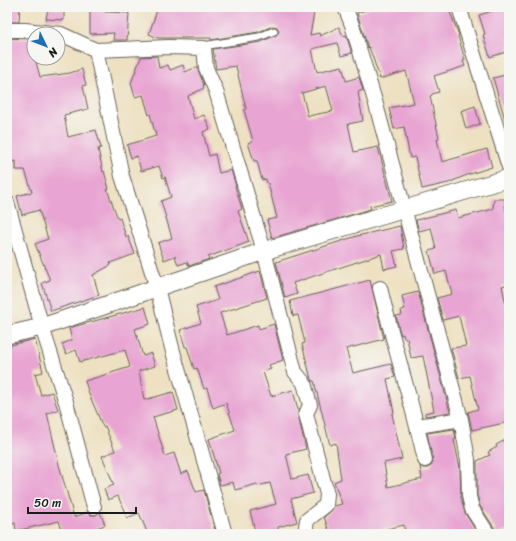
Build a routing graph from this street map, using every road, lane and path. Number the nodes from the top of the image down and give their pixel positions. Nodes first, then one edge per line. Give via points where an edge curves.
1 (345, 7) edge
2 (459, 7) edge
3 (7, 30) edge
4 (274, 31) dead end
5 (204, 48) junction
6 (96, 50) junction
7 (509, 167) edge
8 (509, 178) edge
9 (7, 202) edge
10 (405, 209) junction
11 (264, 251) junction
12 (157, 288) junction
13 (380, 288) dead end
14 (42, 327) junction
15 (7, 335) edge
16 (461, 419) junction
17 (418, 426) junction
18 (425, 460) dead end
19 (94, 507) dead end
20 (225, 534) edge
21 (305, 534) edge
22 (488, 534) edge

1 - 10 street
2 - 7 street
3 - 6 street via 61,34
4 - 5 lane via 259,37
5 - 6 street
5 - 11 street via 206,68 216,91
6 - 12 street via 122,176
8 - 10 street
9 - 14 street
10 - 11 street
10 - 16 street
11 - 12 street
11 - 21 street via 295,372 304,383 310,405 306,414 328,494 326,505 307,520
12 - 14 street
12 - 20 street
13 - 17 street
14 - 15 street
14 - 19 street via 66,402
16 - 17 street
16 - 22 street via 472,509
17 - 18 street

